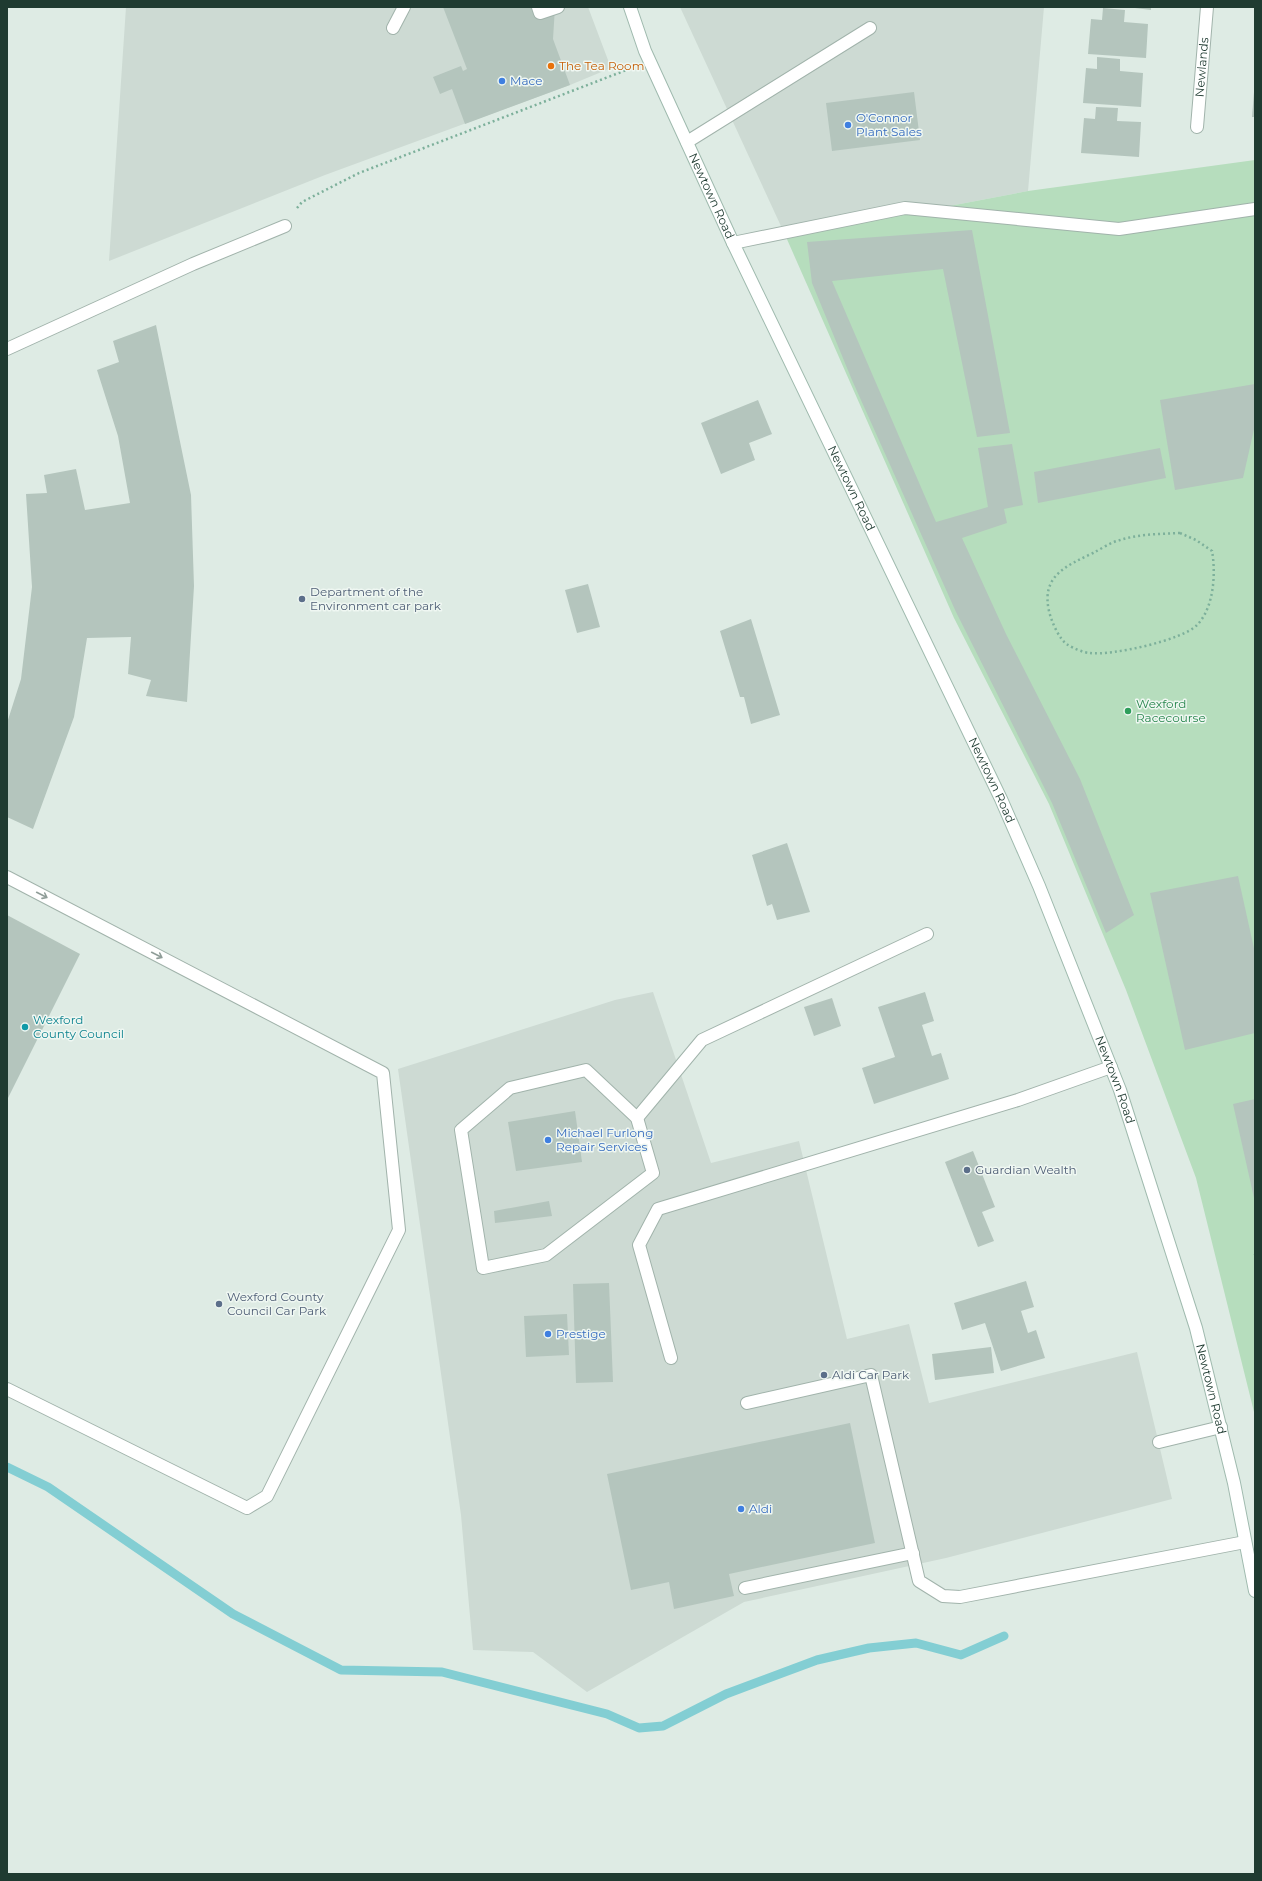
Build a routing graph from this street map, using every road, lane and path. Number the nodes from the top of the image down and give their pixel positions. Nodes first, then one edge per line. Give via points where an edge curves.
1 (404, 7) edge
2 (538, 7) edge
3 (558, 7) edge
4 (630, 7) edge
5 (1207, 7) edge
6 (393, 28) dead end
7 (870, 28) dead end
8 (650, 62) junction
9 (1197, 127) dead end
10 (687, 142) junction
11 (1255, 209) edge
12 (285, 226) joint
13 (733, 243) junction
14 (7, 349) edge
15 (1212, 581) joint
16 (7, 877) edge
17 (927, 934) dead end
18 (1111, 1067) junction
19 (637, 1118) junction
20 (671, 1358) dead end
21 (7, 1388) edge
22 (747, 1403) dead end
23 (1221, 1427) junction
24 (1159, 1442) dead end
25 (1245, 1542) junction
26 (913, 1553) junction
27 (744, 1588) dead end
28 (1255, 1591) edge

1 - 6 main road
2 - 3 main road via 540,13
4 - 8 main road, Newtown Road
5 - 9 main road, Newlands
7 - 10 main road
8 - 10 main road, Newtown Road
8 - 12 path via 359,173 302,202
10 - 13 main road, Newtown Road
11 - 13 main road via 1119,229 905,208
12 - 14 main road via 192,264
13 - 18 main road, Newtown Road via 1001,799 1039,886
15 - 15 path via 1210,607 1197,626 1181,636 1115,652 1090,653 1066,645 1052,622 1047,600 1051,581 1063,568 1119,540 1152,535 1180,533 1212,551 1215,567
16 -> 21 main road via 383,1073 399,1230 267,1496 246,1508
17 - 19 main road via 702,1040
18 - 20 main road via 1018,1100 658,1209 638,1244
18 - 23 main road, Newtown Road via 1196,1328
19 - 19 main road via 653,1173 546,1255 483,1268 461,1130 510,1088 586,1070
22 - 26 main road via 871,1376
23 - 24 main road
23 - 25 main road, Newtown Road
25 - 26 main road via 960,1597 943,1596 919,1581
25 - 28 main road, Newtown Road
26 - 27 main road

